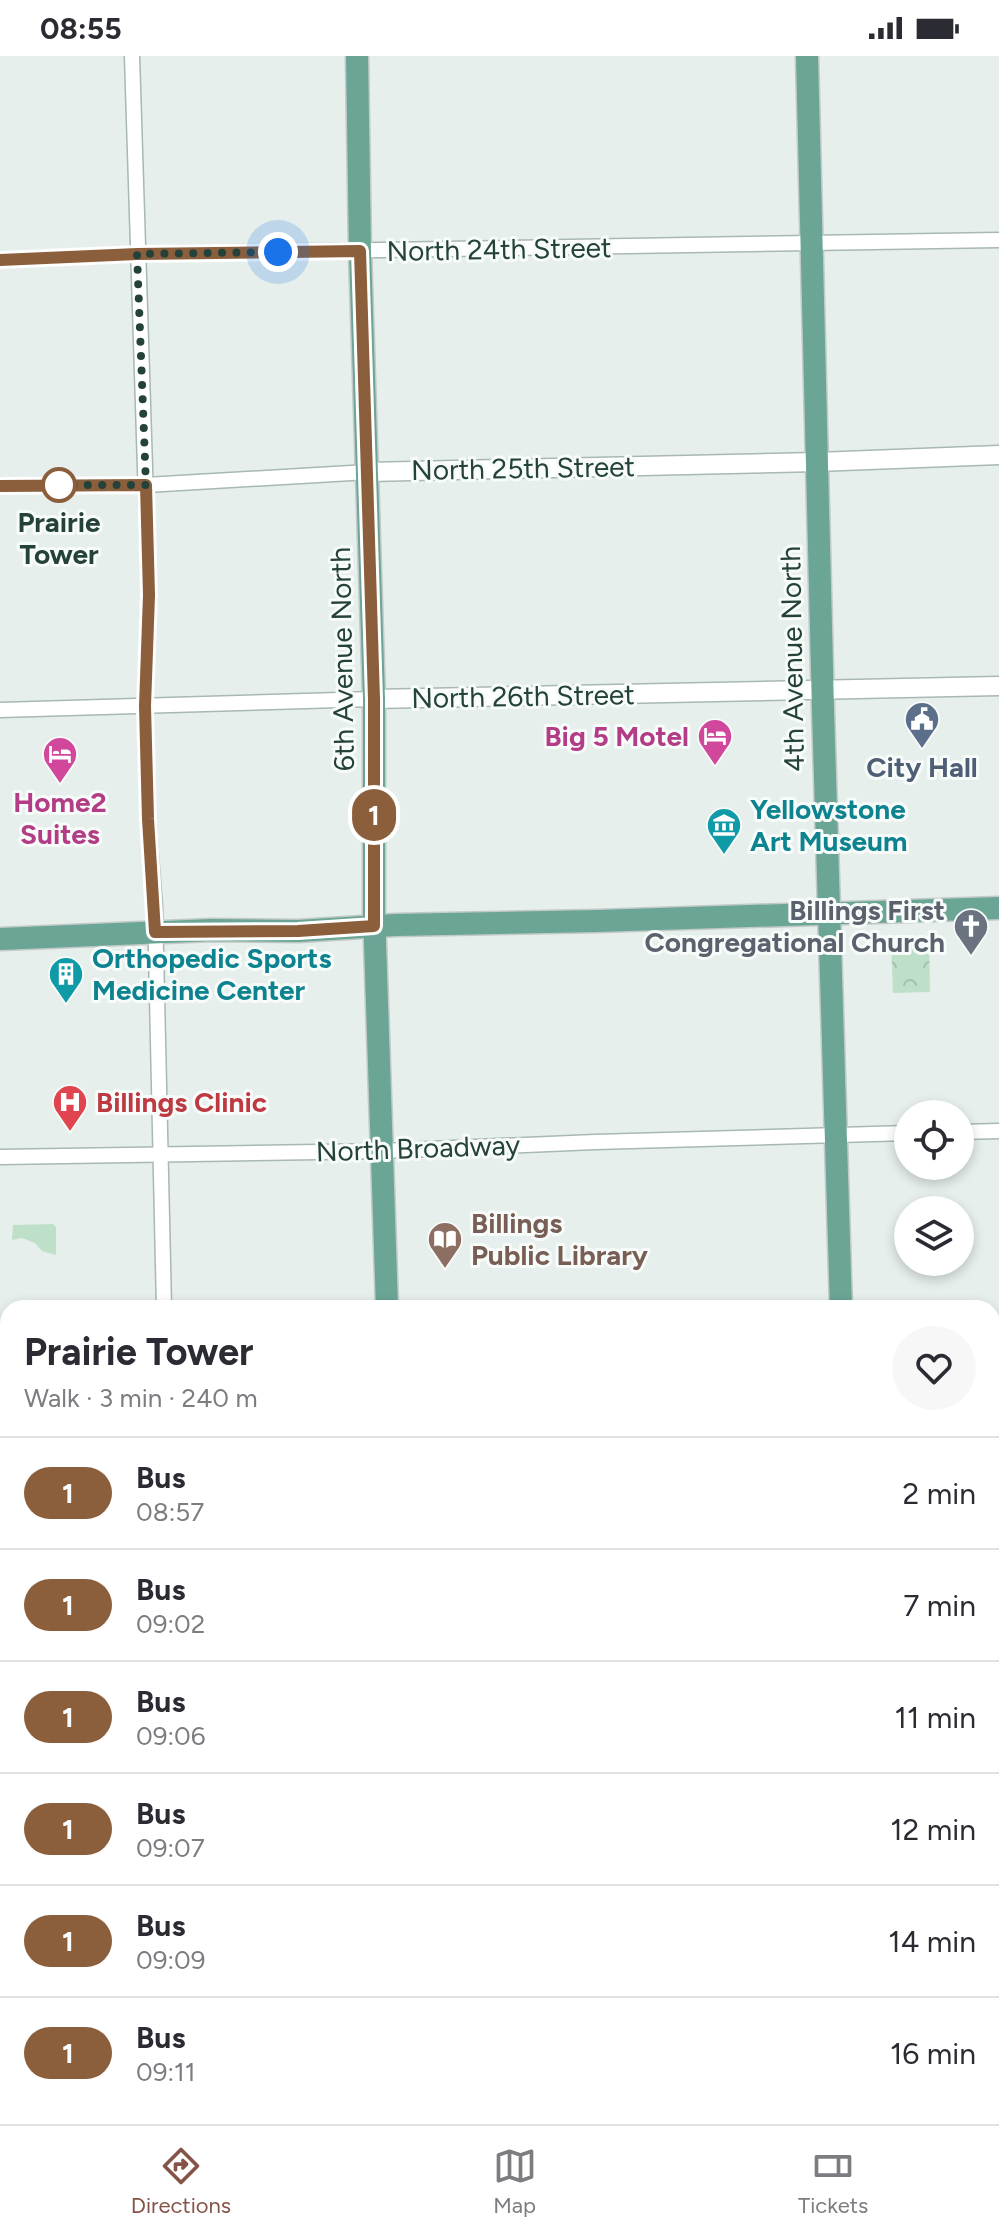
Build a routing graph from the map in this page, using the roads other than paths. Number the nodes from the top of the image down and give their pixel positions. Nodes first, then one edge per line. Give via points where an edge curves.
1 (132, 56) edge
2 (357, 56) edge
3 (807, 56) edge
4 (999, 240) edge
5 (812, 243) junction
6 (360, 251) junction
7 (137, 254) junction
8 (0, 260) edge
9 (999, 455) edge
10 (817, 462) junction
11 (368, 472) junction
12 (146, 485) junction
13 (0, 486) edge
14 (999, 686) edge
15 (822, 691) junction
16 (374, 699) junction
17 (145, 706) junction
18 (0, 710) edge
19 (999, 908) edge
20 (830, 913) junction
21 (374, 926) junction
22 (155, 932) junction
23 (0, 939) edge
24 (999, 1131) edge
25 (974, 1132) edge
26 (894, 1133) edge
27 (835, 1134) junction
28 (383, 1151) junction
29 (160, 1155) junction
30 (0, 1157) edge
31 (164, 1300) edge
32 (387, 1300) edge
33 (841, 1300) edge

1 - 7 street
2 - 6 main road, 6th Avenue North
3 - 5 main road, 4th Avenue North
4 - 5 street, North 24th Street
5 - 6 street, North 24th Street
5 - 10 main road, 4th Avenue North
6 - 7 street, North 24th Street
6 - 11 main road, 6th Avenue North
7 - 8 street, North 24th Street
7 - 12 street
9 - 10 street, North 25th Street
10 - 11 street, North 25th Street
10 - 15 main road, 4th Avenue North
11 - 12 street, North 25th Street
11 - 16 main road, 6th Avenue North
12 - 13 street, North 25th Street
12 - 17 street
14 - 15 street, North 26th Street
15 - 16 street, North 26th Street
15 - 20 main road, 4th Avenue North
16 - 17 street, North 26th Street
16 - 21 main road, 6th Avenue North
17 - 18 street, North 26th Street
17 - 22 street
19 - 20 main road
20 - 21 main road
20 - 27 main road, 4th Avenue North
21 - 22 main road
21 - 28 main road, 6th Avenue North
22 - 23 main road
22 - 29 street
24 - 25 street
26 - 27 street, North Broadway
27 - 28 street, North Broadway
27 - 33 main road, 4th Avenue North
28 - 29 street, North Broadway
28 - 32 main road, 6th Avenue North
29 - 30 street, North Broadway
29 - 31 street

